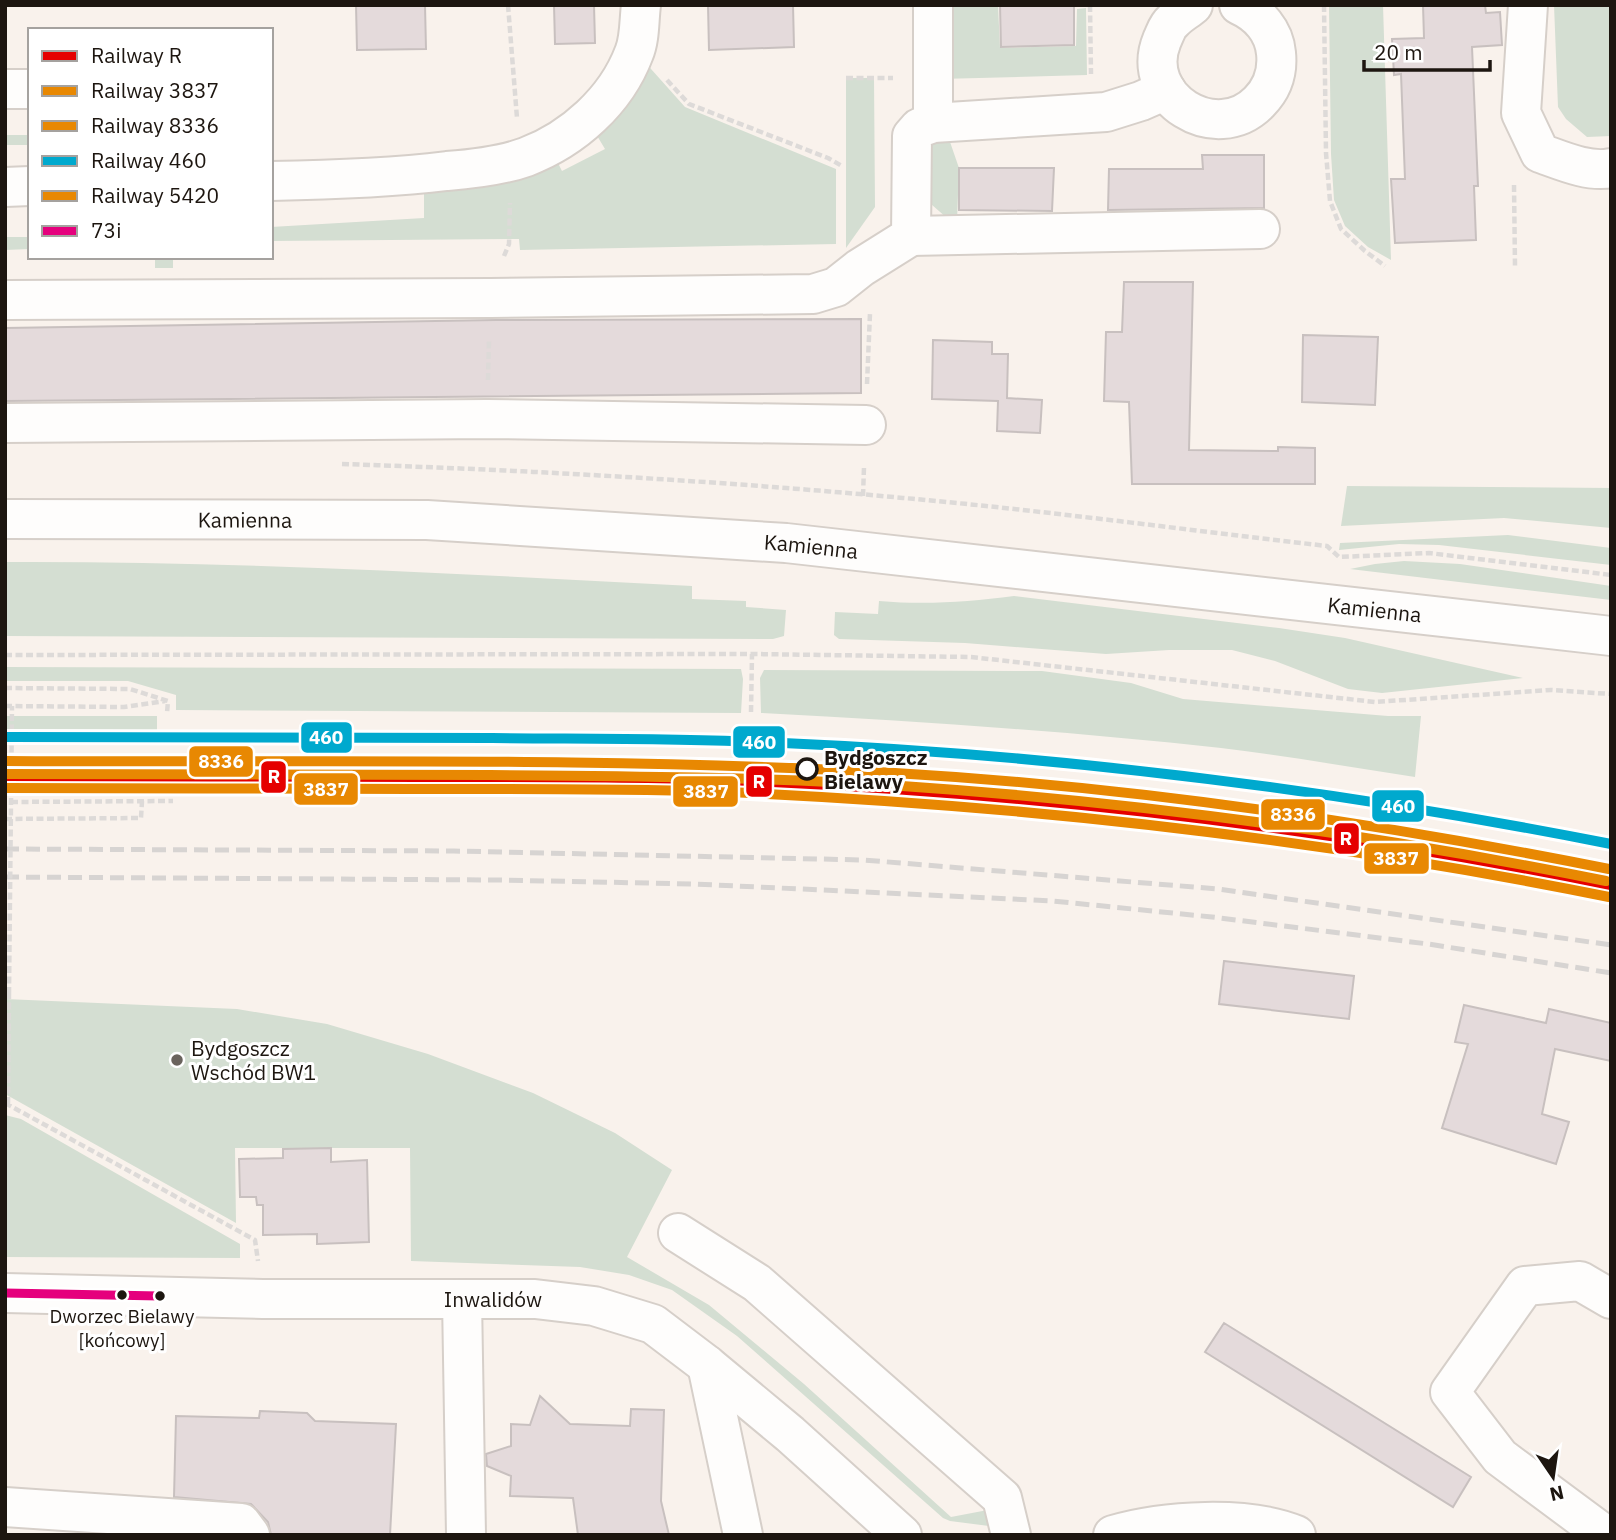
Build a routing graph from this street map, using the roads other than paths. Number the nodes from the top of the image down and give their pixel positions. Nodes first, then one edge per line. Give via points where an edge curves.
1 (641, 5) edge
2 (933, 5) edge
3 (1193, 5) edge
4 (1239, 5) edge
5 (1528, 5) edge
6 (5, 89) edge
7 (28, 89) edge
8 (1166, 90) junction
9 (933, 123) junction
10 (1611, 167) edge
11 (273, 181) edge
12 (28, 186) edge
13 (5, 187) edge
14 (1260, 229) dead end
15 (911, 236) junction
16 (5, 300) edge
17 (5, 423) edge
18 (866, 425) dead end
19 (5, 519) edge
20 (1611, 636) edge
21 (678, 1233) dead end
22 (5, 1293) edge
23 (462, 1299) junction
24 (1611, 1299) edge
25 (707, 1365) junction
26 (5, 1507) edge
27 (1213, 1529) edge
28 (250, 1535) edge
29 (466, 1535) edge
30 (743, 1535) edge
31 (902, 1535) edge
32 (1011, 1535) edge
33 (1113, 1535) edge
34 (1296, 1535) edge
35 (1605, 1535) edge

1 - 11 street via 635,52 596,113 569,135 526,157 424,174
2 - 9 street
3 - 8 street via 1171,22 1158,49
4 - 8 street via 1264,22 1275,43 1276,72 1263,98 1240,114 1213,119 1185,111
5 - 10 street via 1521,113 1540,153 1603,170
6 - 7 street
8 - 9 street via 1105,112
9 - 15 street via 912,136
12 - 13 street
14 - 15 street
15 - 16 street via 836,287 813,294
17 - 18 street via 487,419
19 - 20 street, Kamienna via 427,520 786,543
21 - 32 street via 757,1283 1002,1498
22 - 23 street, Inwalidów
23 - 25 street, Inwalidów via 535,1298 594,1306 653,1324
23 - 29 street
24 - 35 street via 1580,1281 1525,1286 1450,1392 1500,1457
25 - 30 street
25 - 31 street, Inwalidów
26 - 28 street via 241,1523
27 - 33 street via 1184,1522
27 - 34 street via 1242,1523

